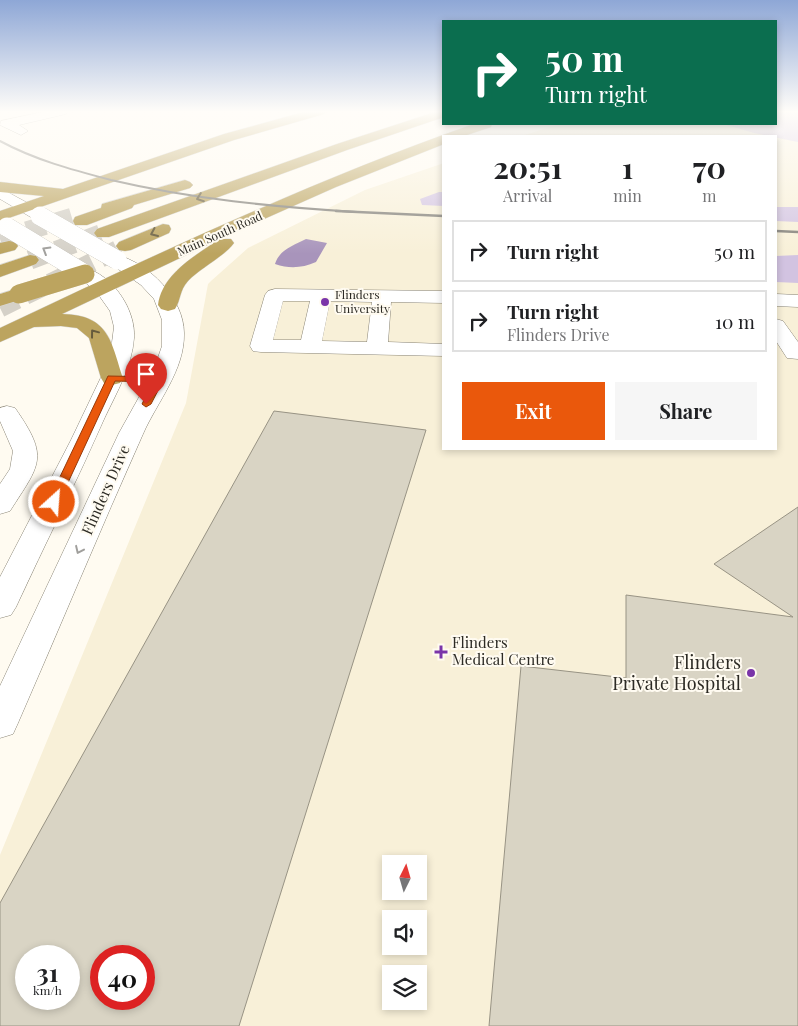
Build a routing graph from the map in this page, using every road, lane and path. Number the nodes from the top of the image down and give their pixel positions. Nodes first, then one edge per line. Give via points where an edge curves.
1 (166, 159) edge
2 (309, 159) edge
3 (319, 159) edge
4 (394, 159) edge
5 (189, 183) dead end
6 (334, 183) junction
7 (0, 188) edge
8 (70, 192) junction
9 (0, 193) edge
10 (25, 207) junction
11 (77, 219) tunnel mouth
12 (2, 222) edge
13 (102, 233) tunnel mouth
14 (30, 260) tunnel mouth
15 (0, 271) edge
16 (107, 271) junction
17 (20, 294) junction
18 (321, 296) junction
19 (382, 296) junction
20 (442, 297) edge
21 (0, 300) edge
22 (777, 300) edge
23 (798, 301) edge
24 (115, 303) joint
25 (168, 305) junction
26 (777, 327) edge
27 (5, 333) edge
28 (310, 347) junction
29 (377, 348) junction
30 (442, 350) edge
31 (790, 352) edge
32 (135, 379) junction
33 (7, 413) dead end
34 (0, 505) edge
35 (7, 579) edge
36 (0, 606) edge
37 (0, 723) edge

1 - 8 highway
2 -> 13 highway
3 -> 16 highway
4 - 6 highway, Main South Road
5 - 11 highway
6 - 16 highway, Main South Road
6 - 25 highway via 210,253 171,288
7 - 8 highway
8 - 10 highway
9 - 10 street, Flinders Drive
10 - 12 highway
10 - 16 street, Flinders Drive, bridge
16 -> 12 street, Flinders Drive, bridge
14 - 15 highway
16 - 17 highway, bridge
16 - 17 highway, bridge via 62,289
16 - 24 highway
16 - 25 street, Flinders Drive via 160,290
16 - 27 highway, Main South Road
17 - 21 highway
18 - 19 street
18 - 28 street
18 - 28 street via 275,295 260,346
19 - 20 street
19 - 29 street
22 - 23 street
24 - 32 street, Flinders Drive via 123,322 122,346
25 - 32 street, Flinders Drive via 174,342
26 - 31 street
32 -> 27 highway via 87,325 67,320 45,321
28 - 29 street
29 - 30 street
32 - 35 street, Flinders Drive via 63,483
32 -> 37 street, Flinders Drive via 132,431
33 - 34 street via 23,439 27,457 24,468
35 - 36 street, Flinders Drive

